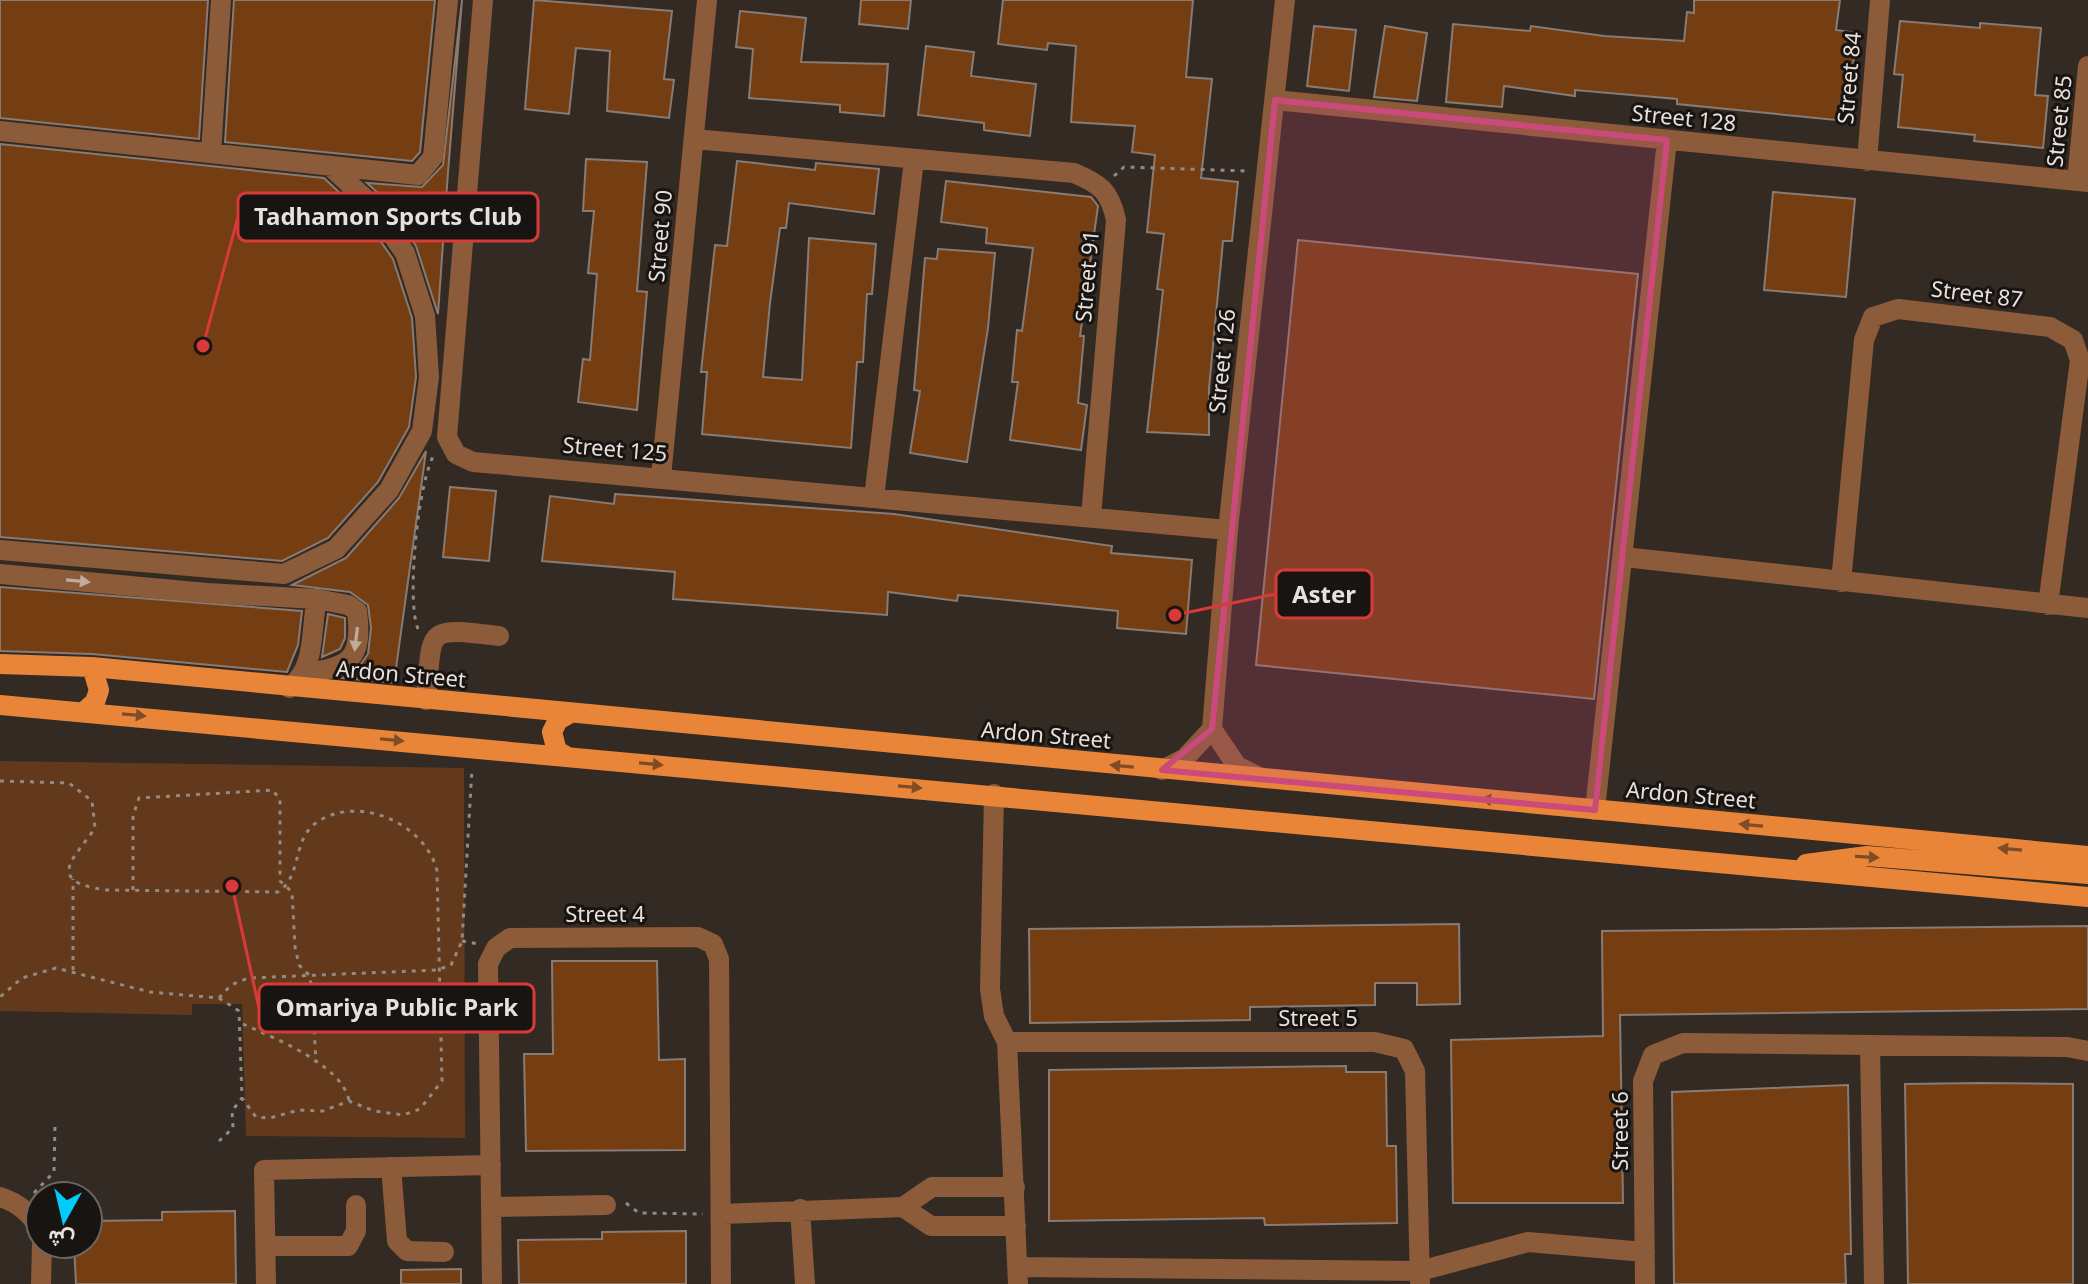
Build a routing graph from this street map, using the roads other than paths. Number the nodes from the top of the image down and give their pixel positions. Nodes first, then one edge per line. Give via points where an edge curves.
1 (221, 0) edge
2 (448, 0) edge
3 (483, 0) edge
4 (707, 0) edge
5 (1285, 0) edge
6 (1880, 0) edge
7 (2088, 66) edge
8 (1275, 100) junction
9 (0, 131) edge
10 (694, 139) junction
11 (1667, 140) junction
12 (211, 153) junction
13 (914, 160) junction
14 (1867, 161) junction
15 (330, 166) junction
16 (2082, 181) edge
17 (661, 477) junction
18 (874, 498) junction
19 (1091, 517) junction
20 (1228, 530) junction
21 (0, 550) edge
22 (1624, 557) junction
23 (0, 574) edge
24 (1841, 582) junction
25 (317, 599) junction
26 (2048, 605) junction
27 (2088, 608) edge
28 (499, 636) dead end
29 (0, 664) edge
30 (92, 667) junction
31 (305, 673) junction
32 (289, 688) junction
33 (426, 700) junction
34 (0, 705) edge
35 (85, 711) junction
36 (569, 714) junction
37 (1212, 729) junction
38 (568, 757) junction
39 (1162, 770) junction
40 (1259, 777) junction
41 (994, 794) junction
42 (1595, 810) junction
43 (2088, 856) edge
44 (1790, 869) junction
45 (2088, 874) edge
46 (2088, 897) edge
47 (1007, 1042) junction
48 (1870, 1045) junction
49 (2088, 1051) edge
50 (491, 1165) junction
51 (391, 1167) junction
52 (1015, 1187) junction
53 (9, 1201) edge
54 (356, 1205) dead end
55 (606, 1205) road end
56 (492, 1207) junction
57 (903, 1207) junction
58 (800, 1209) junction
59 (722, 1214) junction
60 (24, 1217) edge
61 (1016, 1226) junction
62 (266, 1246) junction
63 (444, 1252) dead end
64 (1645, 1252) junction
65 (42, 1260) edge
66 (1018, 1275) edge
67 (1420, 1277) edge
68 (41, 1284) edge
69 (266, 1284) edge
70 (492, 1284) edge
71 (721, 1284) edge
72 (805, 1284) edge
73 (1645, 1284) edge
74 (1874, 1284) edge

1 - 12 street
2 - 15 street via 433,157 418,175
3 - 17 street, Street 125 via 447,437 456,454 473,462
4 - 10 street, Street 90
5 - 8 street, Street 126
6 - 14 street, Street 84
7 - 16 street, Street 85
8 - 11 street, Street 128
8 - 20 street, Street 126
9 - 12 street
10 - 13 street
10 - 17 street, Street 90
11 - 14 street, Street 128
11 - 22 street
12 - 15 street
13 - 18 street
13 - 19 street, Street 91 via 1074,173 1103,185 1112,200 1116,220
14 - 16 street, Street 128
15 - 21 street via 370,203 405,253 425,316 429,377 422,431 389,490 336,549 284,574
17 - 18 street, Street 125
18 - 19 street, Street 125
19 - 20 street, Street 125
20 - 37 street, Street 126
22 - 24 street
22 - 42 street
23 -> 25 street
24 - 26 street
24 - 26 street, Street 87 via 1864,340 1873,317 1898,309 2050,327 2073,340 2080,360
25 - 31 street
25 -> 31 street via 357,611 358,644 349,662 337,670
26 - 27 street
28 - 33 street via 448,630 437,634
29 - 30 main road, Ardon Street
30 - 32 main road, Ardon Street
30 - 35 main road via 99,690
31 - 32 street
32 - 33 main road, Ardon Street
33 - 36 main road, Ardon Street
34 - 35 main road
35 -> 38 main road
36 - 38 main road via 554,726 551,739
39 -> 36 main road, Ardon Street
37 - 39 street via 1185,758
37 - 40 street via 1237,766
38 -> 41 main road
39 - 40 main road, Ardon Street
42 -> 40 main road, Ardon Street
41 - 44 main road
41 - 47 street via 990,989 994,1016
43 -> 42 main road, Ardon Street
44 -> 45 main road via 1830,858 1867,856
44 - 46 main road
47 - 52 street
47 - 67 street, Street 5 via 1375,1042 1404,1049 1415,1071
48 - 49 street, Street 6
48 - 64 street, Street 6 via 1683,1043 1653,1055 1643,1081
48 - 74 street
50 - 51 street
50 - 56 street, Street 4
50 - 59 street, Street 4 via 488,964 496,948 510,938 698,937 713,944 719,959
51 - 62 street via 264,1170
51 - 63 street via 397,1241 407,1251
52 - 57 street via 932,1187
52 - 61 street
53 - 60 street
54 - 62 street via 356,1231 348,1246
55 - 56 street
56 - 70 street, Street 4
57 - 58 street
57 - 61 street via 931,1226
58 - 59 street
58 - 72 street
59 - 71 street, Street 4
61 - 66 street
62 - 69 street
64 - 67 street via 1528,1242
64 - 73 street, Street 6
65 - 68 street
66 - 67 street

